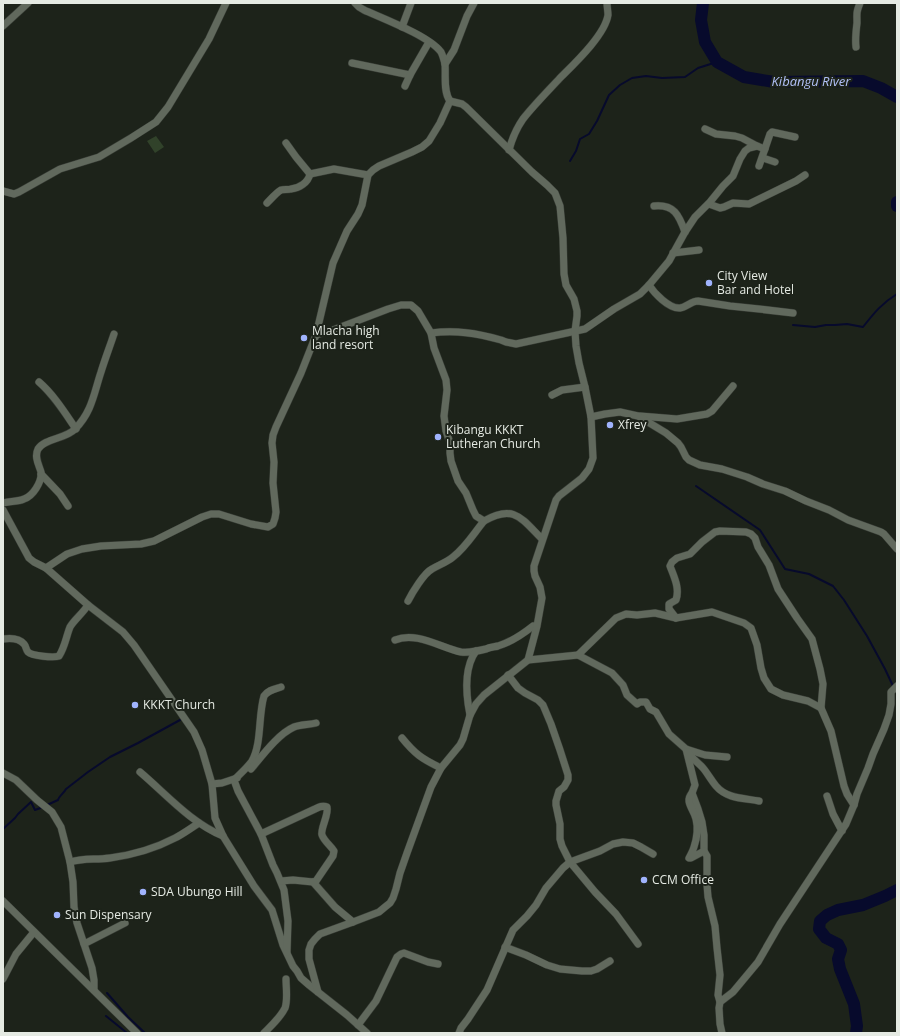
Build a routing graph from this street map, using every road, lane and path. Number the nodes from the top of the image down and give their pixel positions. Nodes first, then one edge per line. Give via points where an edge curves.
1 (28, 3) edge
2 (226, 3) edge
3 (355, 3) edge
4 (411, 3) edge
5 (474, 3) edge
6 (607, 3) edge
7 (860, 3) edge
8 (3, 26) edge
9 (402, 27) junction
10 (429, 42) junction
11 (856, 47) dead end
12 (352, 63) dead end
13 (445, 64) junction
14 (410, 76) junction
15 (405, 86) dead end
16 (450, 101) junction
17 (705, 129) dead end
18 (795, 137) dead end
19 (286, 143) dead end
20 (757, 146) junction
21 (765, 149) junction
22 (509, 150) junction
23 (763, 158) junction
24 (775, 162) dead end
25 (759, 166) dead end
26 (310, 174) junction
27 (368, 175) junction
28 (805, 175) dead end
29 (3, 192) edge
30 (266, 203) dead end
31 (709, 204) junction
32 (654, 206) dead end
33 (685, 232) junction
34 (699, 250) dead end
35 (673, 253) junction
36 (648, 285) junction
37 (793, 313) dead end
38 (575, 331) junction
39 (431, 333) junction
40 (114, 334) dead end
41 (316, 335) junction
42 (39, 382) dead end
43 (733, 386) dead end
44 (585, 387) junction
45 (552, 396) dead end
46 (638, 416) junction
47 (591, 417) junction
48 (76, 429) junction
49 (41, 474) junction
50 (3, 503) edge
51 (68, 506) dead end
52 (3, 510) edge
53 (484, 521) junction
54 (542, 539) junction
55 (897, 549) edge
56 (46, 568) junction
57 (408, 601) dead end
58 (88, 605) junction
59 (676, 618) junction
60 (533, 626) dead end
61 (3, 639) edge
62 (395, 640) dead end
63 (476, 651) junction
64 (578, 655) junction
65 (528, 660) junction
66 (508, 675) junction
67 (897, 686) edge
68 (281, 687) dead end
69 (820, 708) junction
70 (470, 715) junction
71 (316, 723) dead end
72 (402, 738) dead end
73 (686, 749) junction
74 (727, 757) dead end
75 (441, 768) junction
76 (140, 772) dead end
77 (3, 773) edge
78 (234, 780) junction
79 (212, 784) junction
80 (692, 794) junction
81 (827, 796) dead end
82 (760, 801) dead end
83 (854, 805) junction
84 (199, 823) junction
85 (842, 831) junction
86 (261, 834) junction
87 (222, 836) junction
88 (704, 851) junction
89 (653, 854) dead end
90 (70, 862) junction
91 (570, 862) junction
92 (281, 881) junction
93 (313, 882) junction
94 (3, 901) edge
95 (353, 922) junction
96 (125, 923) dead end
97 (34, 932) junction
98 (84, 944) junction
99 (638, 944) dead end
100 (505, 947) junction
101 (287, 952) junction
102 (610, 961) dead end
103 (438, 964) dead end
104 (3, 979) edge
105 (286, 979) dead end
106 (94, 990) junction
107 (318, 992) junction
108 (720, 1002) junction
109 (358, 1026) junction
110 (137, 1033) edge
111 (264, 1033) edge
112 (367, 1033) edge
113 (459, 1033) edge
114 (722, 1033) edge

1 - 8 street
2 - 29 street via 205,46 156,122 99,157 60,169 14,194
3 - 9 street via 364,10
4 - 9 street
5 - 13 street via 454,50
6 - 22 street via 608,16 599,34 524,118 517,128
7 - 11 street via 856,13
9 - 10 street
10 - 13 street via 440,52
10 - 14 street
12 - 14 street
13 - 16 street
14 - 15 street
16 - 22 street via 466,107
16 - 27 street via 429,141 412,152 379,166
17 - 20 street via 716,134 742,138
18 - 21 street via 772,132
19 - 26 street
20 - 21 street
20 - 31 street via 745,150 733,176
21 - 23 street
22 - 38 street via 555,193 558,199 565,280 577,311
23 - 24 street
23 - 25 street
26 - 27 street via 334,169
26 - 30 street via 302,186 282,190
27 - 41 street via 362,205 333,263
28 - 31 street via 749,204 733,203 720,208
31 - 33 street via 695,217
32 - 33 street via 668,206 676,213
33 - 35 street
34 - 35 street
35 - 36 street
36 - 37 street via 662,300 677,308 698,301
36 - 38 street via 640,294 592,325
38 - 39 street via 516,344 471,333
38 - 44 street via 578,363
39 - 41 street via 418,311 408,304
39 - 53 street via 446,380 444,416 451,461 476,516
40 - 48 street via 92,404
41 - 56 street via 273,435 276,512 273,524 268,527 261,526 211,514 154,541 82,549 67,554
42 - 48 street
43 - 46 street via 707,414 677,419
44 - 45 street via 562,390
44 - 47 street
46 - 47 street via 620,412
46 - 55 street via 666,433 682,447 689,460 700,466 722,469 785,491 881,532
47 - 54 street via 593,458 589,469 556,500
48 - 49 street via 69,435 41,445 37,462
49 - 50 street via 37,488 29,497
49 - 51 street
52 - 56 street via 29,558
53 - 54 street via 499,514 514,514
53 - 57 street via 453,557 430,569
54 - 65 street via 534,571 542,598 538,626
56 - 58 street
58 - 61 street via 73,622 63,650 55,658 32,654 22,642 10,638
58 - 79 street via 126,635 191,727 202,750
59 - 64 street via 655,613 626,614 616,618
59 - 69 street via 712,612 744,623 751,628 760,668 771,689 808,701
59 - 69 street via 669,609 669,604 678,596 670,566 672,562 690,554 720,530 751,534 769,565 778,589 812,639 822,684
60 - 63 street via 499,646
62 - 63 street via 408,637 430,641 462,652
63 - 70 street via 470,661 468,673
64 - 65 street
64 - 73 street via 612,673 623,685 627,695 637,704 646,702 650,709 656,712 669,734
65 - 66 street
66 - 70 street via 484,695
66 - 91 street via 518,688 543,706 560,750 568,780 559,791 556,805 560,839
67 - 83 street via 891,692 889,715
68 - 78 street via 264,696 257,745 252,760
69 - 83 street via 831,731 846,794
70 - 75 street via 460,745
71 - 78 street via 296,726 285,733 249,771
72 - 75 street via 412,750
73 - 74 street via 705,755
73 - 80 street via 695,785
73 - 82 street via 717,788 734,797
75 - 95 street via 430,787 393,898 379,912
76 - 84 street
77 - 90 street via 16,780 55,815 61,827
78 - 79 street
78 - 86 street
79 - 87 street via 215,818
80 - 88 street via 702,822
80 - 88 street via 688,800 695,815 697,830 689,858
81 - 85 street
83 - 85 street
84 - 87 street
84 - 90 street via 172,840 146,850 124,856
85 - 108 street via 758,962 733,992
86 - 92 street
86 - 93 street via 326,806 328,812 322,835 334,853
87 - 101 street via 272,910
88 - 108 street via 707,856 708,897 715,926
89 - 91 street via 633,843 623,842
90 - 98 street via 76,923
91 - 99 street via 616,914
91 - 100 street via 550,882 528,916 513,930
92 - 93 street
92 - 101 street via 288,912
93 - 95 street via 335,907
94 - 97 street
95 - 107 street via 320,934 311,944 309,959
96 - 98 street
97 - 104 street via 16,954
97 - 106 street
98 - 106 street via 94,974
100 - 102 street via 547,965 567,970 591,971
100 - 113 street via 487,990
101 - 107 street via 301,978
103 - 109 street via 401,954 376,1001
105 - 111 street via 286,1006
106 - 110 street
107 - 109 street
108 - 114 street
109 - 112 street

